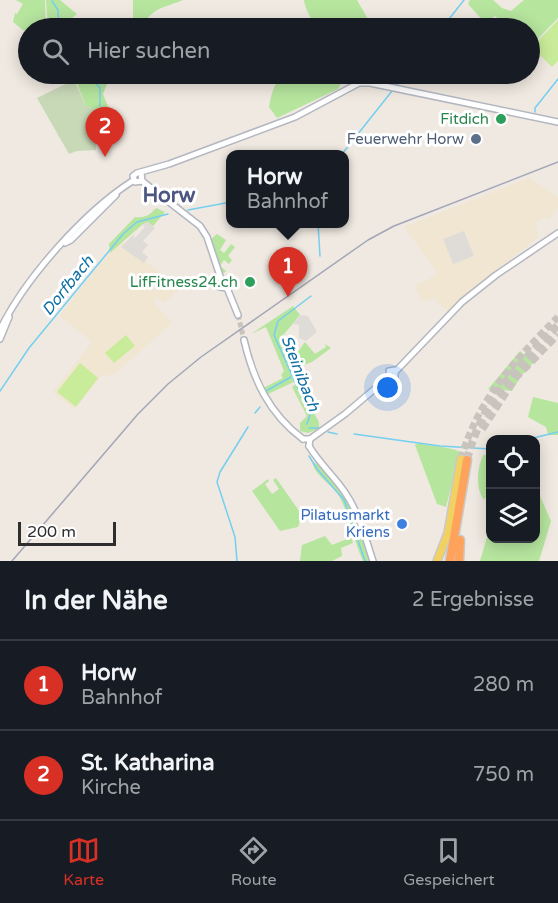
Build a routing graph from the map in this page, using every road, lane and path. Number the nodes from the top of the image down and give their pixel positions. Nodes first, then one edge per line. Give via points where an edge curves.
1 (357, 84) edge
2 (375, 84) edge
3 (558, 122) edge
4 (141, 173) junction
5 (134, 180) junction
6 (142, 181) junction
7 (558, 233) edge
8 (238, 315) tunnel mouth
9 (9, 317) junction
10 (0, 330) edge
11 (0, 339) edge
12 (244, 340) tunnel mouth
13 (303, 439) junction
14 (310, 439) junction
15 (309, 446) junction
16 (467, 460) junction
17 (459, 516) junction
18 (373, 561) edge
19 (437, 561) edge
20 (444, 561) edge
21 (450, 561) edge
22 (457, 561) edge

1 - 4 main road via 301,115
2 - 3 main road
4 - 5 main road via 135,173
4 - 6 main road
5 - 6 main road
5 - 9 main road via 79,225 34,276
6 - 8 main road via 200,226 221,279 228,280 227,288
7 - 14 main road via 470,295 396,371 395,377 390,376
9 - 10 main road
9 - 11 main road
12 - 13 main road via 251,370 263,394
13 - 14 main road
13 - 15 main road via 302,444
14 - 15 main road
15 - 18 main road via 347,495
16 - 17 highway
16 - 19 main road
16 - 22 highway
17 - 20 highway
17 - 21 highway

